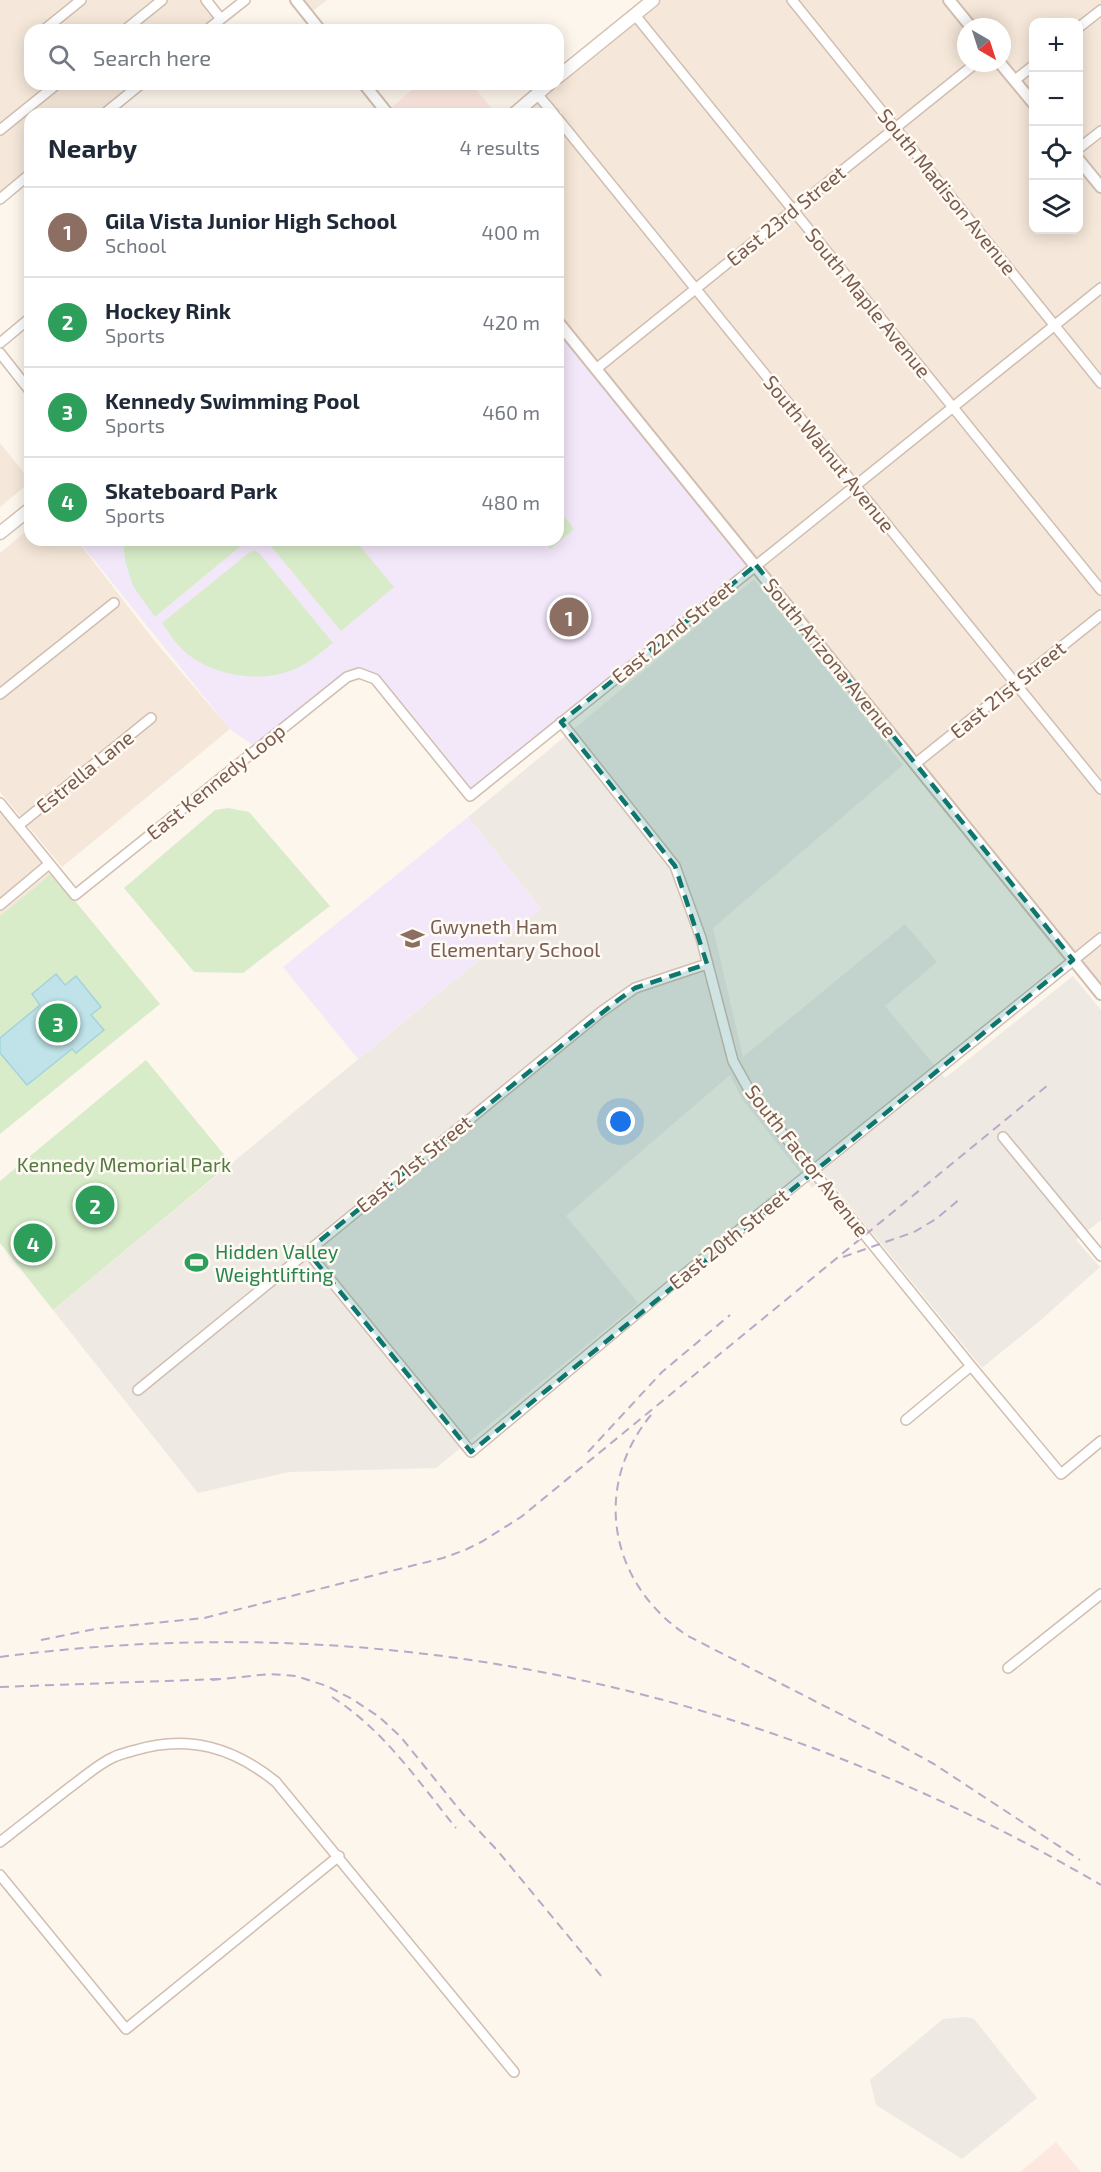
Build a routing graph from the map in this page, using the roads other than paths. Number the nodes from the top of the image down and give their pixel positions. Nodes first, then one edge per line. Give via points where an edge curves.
1 (81, 0) edge
2 (162, 0) edge
3 (206, 0) edge
4 (245, 0) edge
5 (296, 0) edge
6 (653, 0) edge
7 (792, 0) edge
8 (954, 2) edge
9 (1101, 10) edge
10 (635, 15) junction
11 (965, 18) edge
12 (221, 19) junction
13 (51, 24) edge
14 (132, 24) edge
15 (215, 24) edge
16 (315, 24) edge
17 (1083, 24) edge
18 (1029, 69) edge
19 (564, 72) edge
20 (965, 72) edge
21 (1008, 72) edge
22 (1015, 80) junction
23 (50, 90) edge
24 (134, 90) edge
25 (369, 90) edge
26 (542, 90) edge
27 (537, 94) junction
28 (1029, 98) edge
29 (27, 108) edge
30 (111, 108) edge
31 (383, 108) edge
32 (520, 108) edge
33 (549, 108) edge
34 (24, 111) edge
35 (564, 126) edge
36 (896, 128) junction
37 (0, 130) edge
38 (1101, 131) edge
39 (1083, 146) edge
40 (1083, 165) edge
41 (24, 179) edge
42 (1101, 187) edge
43 (0, 199) edge
44 (793, 211) junction
45 (1101, 288) edge
46 (696, 289) junction
47 (24, 323) edge
48 (1054, 326) junction
49 (564, 329) edge
50 (0, 343) edge
51 (0, 353) edge
52 (596, 369) junction
53 (24, 383) edge
54 (1101, 383) edge
55 (952, 408) junction
56 (855, 486) junction
57 (24, 513) edge
58 (2, 526) edge
59 (756, 566) junction
60 (1101, 590) edge
61 (114, 603) dead end
62 (1101, 615) edge
63 (359, 673) joint
64 (1016, 684) junction
65 (0, 694) edge
66 (151, 718) dead end
67 (561, 722) junction
68 (915, 764) junction
69 (1101, 789) edge
70 (0, 803) edge
71 (19, 825) junction
72 (49, 864) junction
73 (0, 905) edge
74 (1101, 938) edge
75 (1072, 960) junction
76 (706, 964) junction
77 (1101, 994) edge
78 (1004, 1137) dead end
79 (814, 1171) junction
80 (307, 1251) junction
81 (1101, 1256) edge
82 (971, 1366) junction
83 (138, 1390) dead end
84 (906, 1420) dead end
85 (1101, 1441) edge
86 (1101, 1594) edge
87 (1008, 1668) dead end
88 (0, 1842) edge
89 (339, 1857) junction
90 (0, 1875) edge
91 (514, 2072) dead end

1 - 13 street
2 - 14 street
3 - 12 street
4 - 12 street
5 - 16 street
6 - 10 main road
7 - 36 street, South Madison Avenue
8 - 11 street
9 - 17 street
10 - 19 main road
10 - 44 street, South Maple Avenue
12 - 15 street
18 - 22 street
20 - 36 street, East 23rd Street
21 - 22 street
22 - 28 street
23 - 29 street
24 - 30 street
25 - 31 street
26 - 27 main road
27 - 32 main road
27 - 33 street
34 - 37 street
35 - 46 street, South Walnut Avenue
36 - 44 street, East 23rd Street
36 - 48 street, South Madison Avenue
38 - 39 street
40 - 42 street
41 - 43 street
44 - 46 street, East 23rd Street
44 - 55 street, South Maple Avenue
45 - 48 street, East 22nd Street
46 - 52 street, East 23rd Street
46 - 56 street, South Walnut Avenue
47 - 50 street
48 - 54 street, South Madison Avenue
48 - 55 street, East 22nd Street
49 - 52 street, South Arizona Avenue
51 - 53 street
52 - 59 street, South Arizona Avenue
55 - 56 street, East 22nd Street
55 - 60 street, South Maple Avenue
56 - 59 street, East 22nd Street
56 - 64 street, South Walnut Avenue
57 - 58 main road
59 - 67 street, East 22nd Street
59 - 68 street, South Arizona Avenue
61 - 65 street
62 - 64 street, East 21st Street
63 - 67 street, East 22nd Street via 375,679 470,796
63 - 72 street, East Kennedy Loop via 347,677 75,895
64 - 68 street, East 21st Street
64 - 69 street, South Walnut Avenue
66 - 71 street, Estrella Lane
67 - 76 street, South Factor Avenue via 675,866 701,938
68 - 75 street, South Arizona Avenue
70 - 71 street
71 - 72 street
72 - 73 street
74 - 75 street, East 20th Street
75 - 77 street, South Arizona Avenue
75 - 79 street, East 20th Street
76 - 79 street, South Factor Avenue via 733,1061 753,1097
76 - 80 street, East 21st Street via 635,988
78 - 81 street
79 - 80 street, East 20th Street via 471,1452
79 - 82 street, South Factor Avenue
80 - 83 street, East 21st Street
82 - 84 street
82 - 85 street, South Factor Avenue via 1061,1474
86 - 87 street
88 - 89 street via 114,1757 152,1745 206,1745 233,1754 276,1782
89 - 90 street via 126,2029
89 - 91 street

